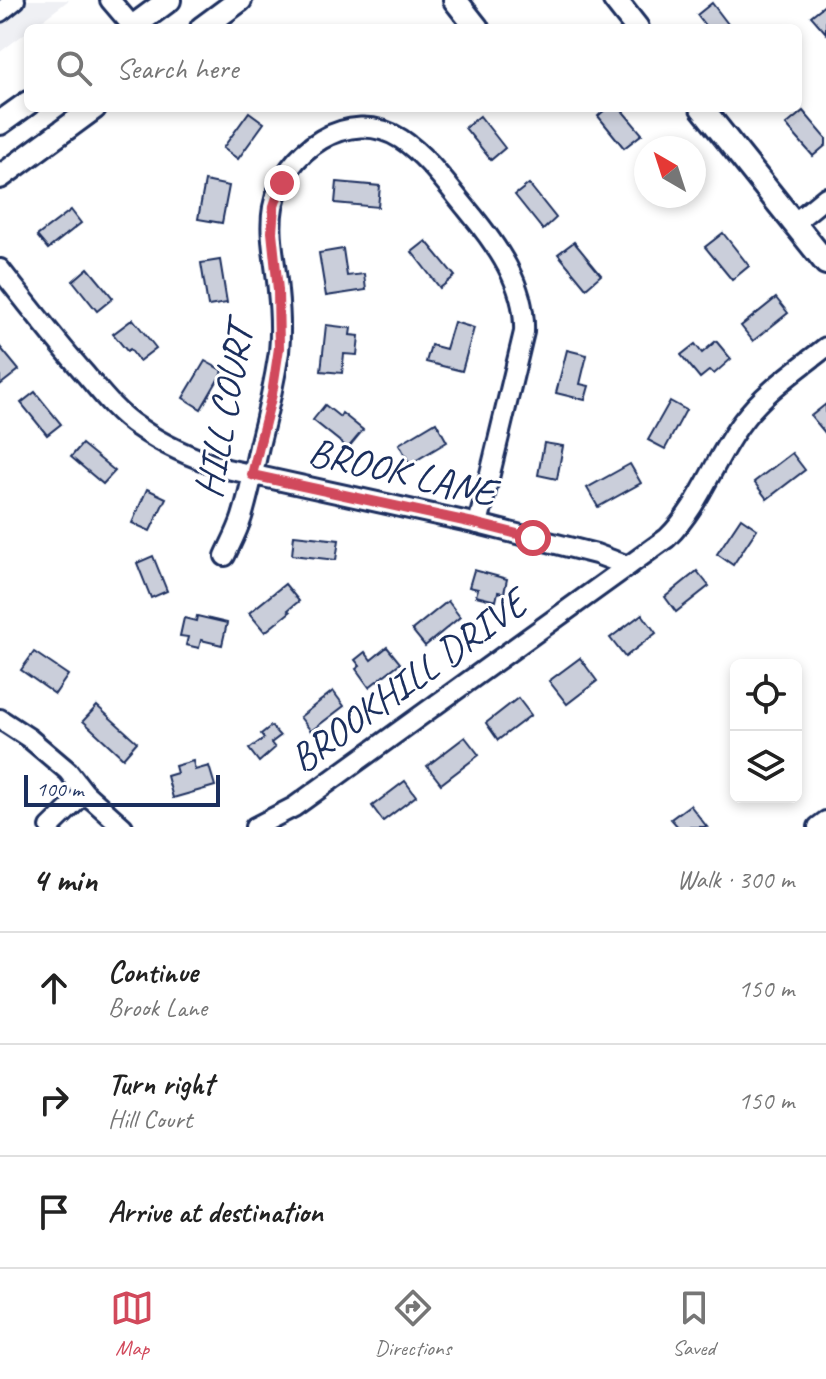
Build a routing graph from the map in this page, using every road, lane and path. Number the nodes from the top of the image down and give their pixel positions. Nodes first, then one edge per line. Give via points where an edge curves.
1 (15, 0) edge
2 (110, 0) edge
3 (169, 0) edge
4 (240, 0) edge
5 (455, 0) edge
6 (470, 0) edge
7 (615, 0) edge
8 (0, 12) edge
9 (129, 24) edge
10 (137, 24) edge
11 (207, 24) edge
12 (474, 24) edge
13 (489, 24) edge
14 (634, 24) edge
15 (24, 106) edge
16 (89, 112) edge
17 (705, 112) edge
18 (0, 123) edge
19 (0, 177) edge
20 (826, 197) edge
21 (794, 223) junction
22 (826, 263) edge
23 (0, 269) edge
24 (826, 347) edge
25 (252, 475) junction
26 (478, 524) junction
27 (225, 556) dead end
28 (628, 566) junction
29 (0, 719) edge
30 (85, 793) junction
31 (826, 821) edge
32 (50, 827) edge
33 (123, 827) edge
34 (255, 827) edge
35 (818, 827) edge

1 - 8 street
2 - 9 street
3 - 10 main road
4 - 11 main road
5 - 12 main road
6 - 13 main road
7 - 14 main road
15 - 18 main road
16 - 19 main road
17 - 21 main road
20 - 21 street
21 - 22 main road
23 - 25 street, BROOK LANE via 115,409 137,427 199,460
24 - 28 street, BROOKHILL DRIVE via 758,403 679,526
25 - 26 street, BROOK LANE
25 - 26 street, HILL COURT via 279,348 272,232 282,183 316,142 354,128 380,129 422,156 470,213 499,253 524,310 524,332
25 - 27 street, HILL COURT via 242,518
26 - 28 street, BROOK LANE
28 - 34 street, BROOKHILL DRIVE via 294,807
29 - 30 street via 68,771
30 - 32 street
30 - 33 street
31 - 35 street

